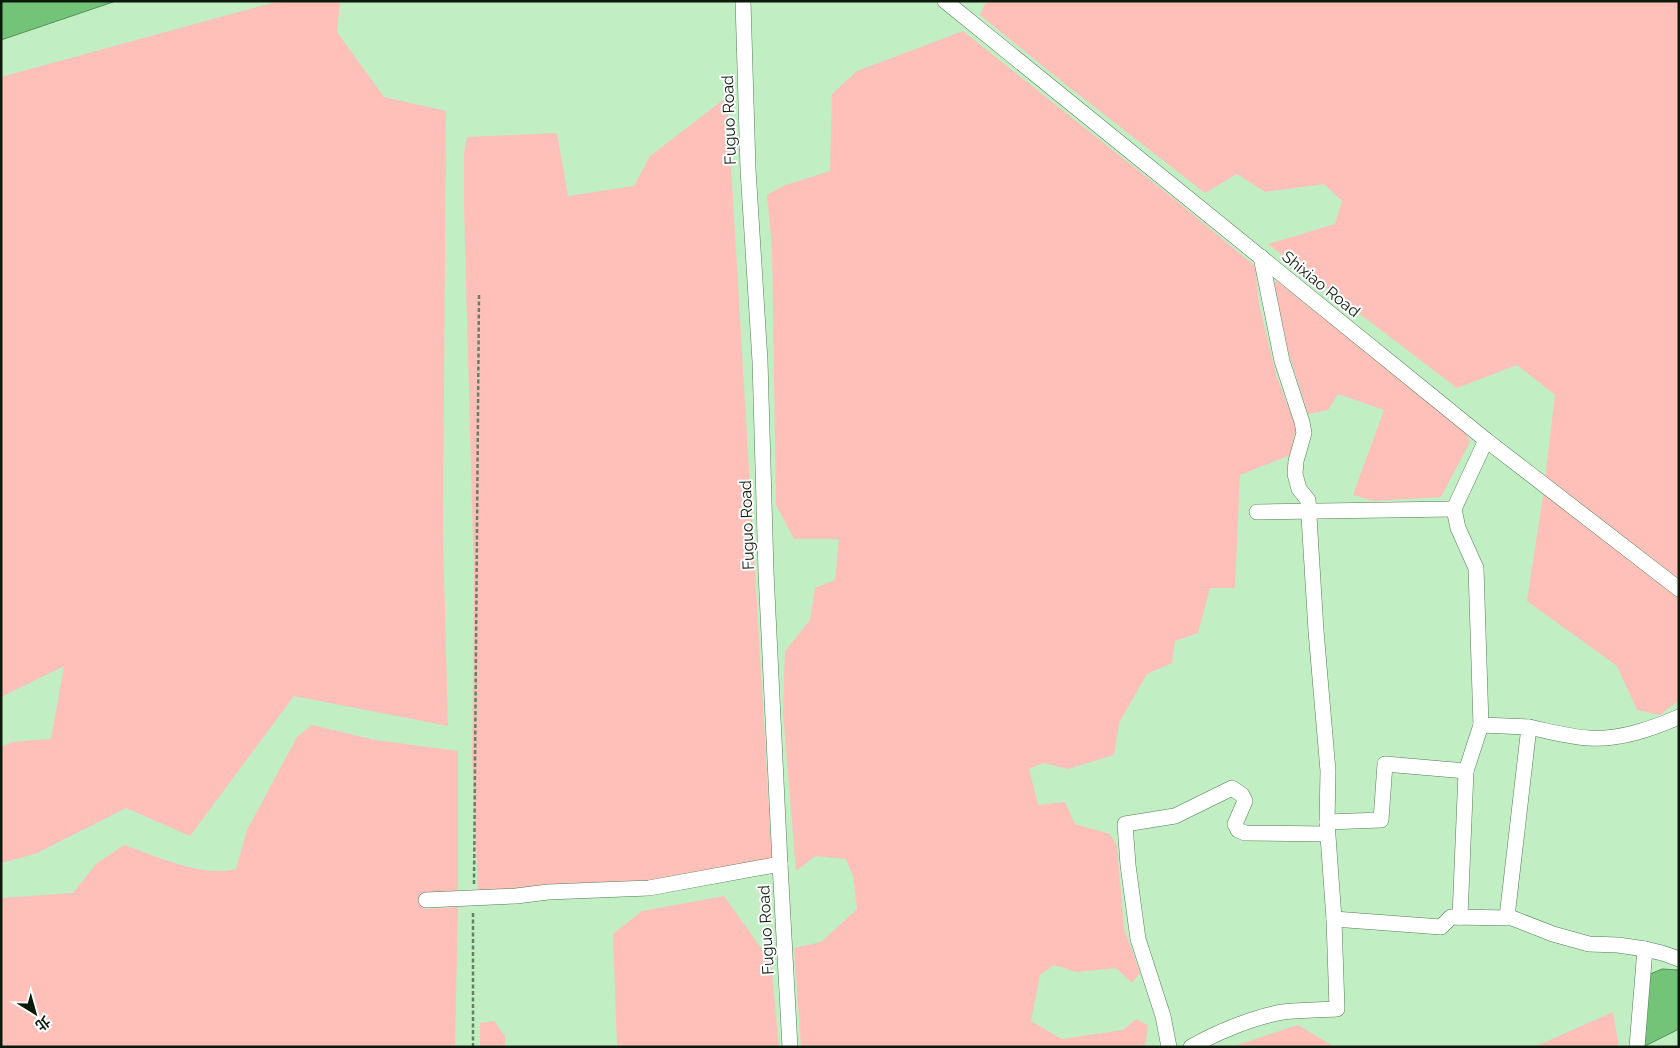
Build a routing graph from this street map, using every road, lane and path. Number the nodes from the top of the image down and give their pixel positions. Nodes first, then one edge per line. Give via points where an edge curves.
1 (743, 1) edge
2 (945, 1) edge
3 (1261, 257) junction
4 (479, 294) dead end
5 (1486, 440) junction
6 (1454, 509) junction
7 (1308, 511) junction
8 (1257, 512) dead end
9 (1679, 589) edge
10 (1679, 716) edge
11 (1482, 724) junction
12 (1528, 728) junction
13 (1466, 771) junction
14 (1327, 828) junction
15 (780, 864) junction
16 (474, 898) junction
17 (426, 900) dead end
18 (1460, 917) junction
19 (1506, 918) junction
20 (1334, 919) junction
21 (1645, 949) junction
22 (1679, 959) edge
23 (473, 1047) edge
24 (790, 1047) edge
25 (1168, 1047) edge
26 (1191, 1047) edge
27 (1637, 1047) edge

1 - 15 street, Fuguo Road
2 - 3 street, Shixiao Road
3 - 5 street, Shixiao Road
3 - 7 street via 1282,361 1304,432 1295,474 1299,488 1308,500
4 - 16 path
5 - 6 street
5 - 9 street, Shixiao Road
6 - 7 street
6 - 11 street via 1458,528 1476,568
7 - 8 street
7 - 14 street via 1328,771
10 - 12 street via 1648,729 1610,738 1588,738
11 - 12 street
11 - 13 street
12 - 19 street
13 - 14 street via 1385,764 1381,820
13 - 18 street
14 - 20 street
14 - 25 street via 1245,833 1235,824 1245,801 1232,788 1174,816 1126,824 1138,939 1163,1016
15 - 16 street via 649,888
15 - 24 street, Fuguo Road
16 - 17 street
16 - 23 path
18 - 19 street
18 - 20 street via 1451,917 1441,927
19 - 21 street via 1589,944
20 - 26 street via 1338,1009 1283,1012 1262,1017
21 - 22 street
21 - 27 street

